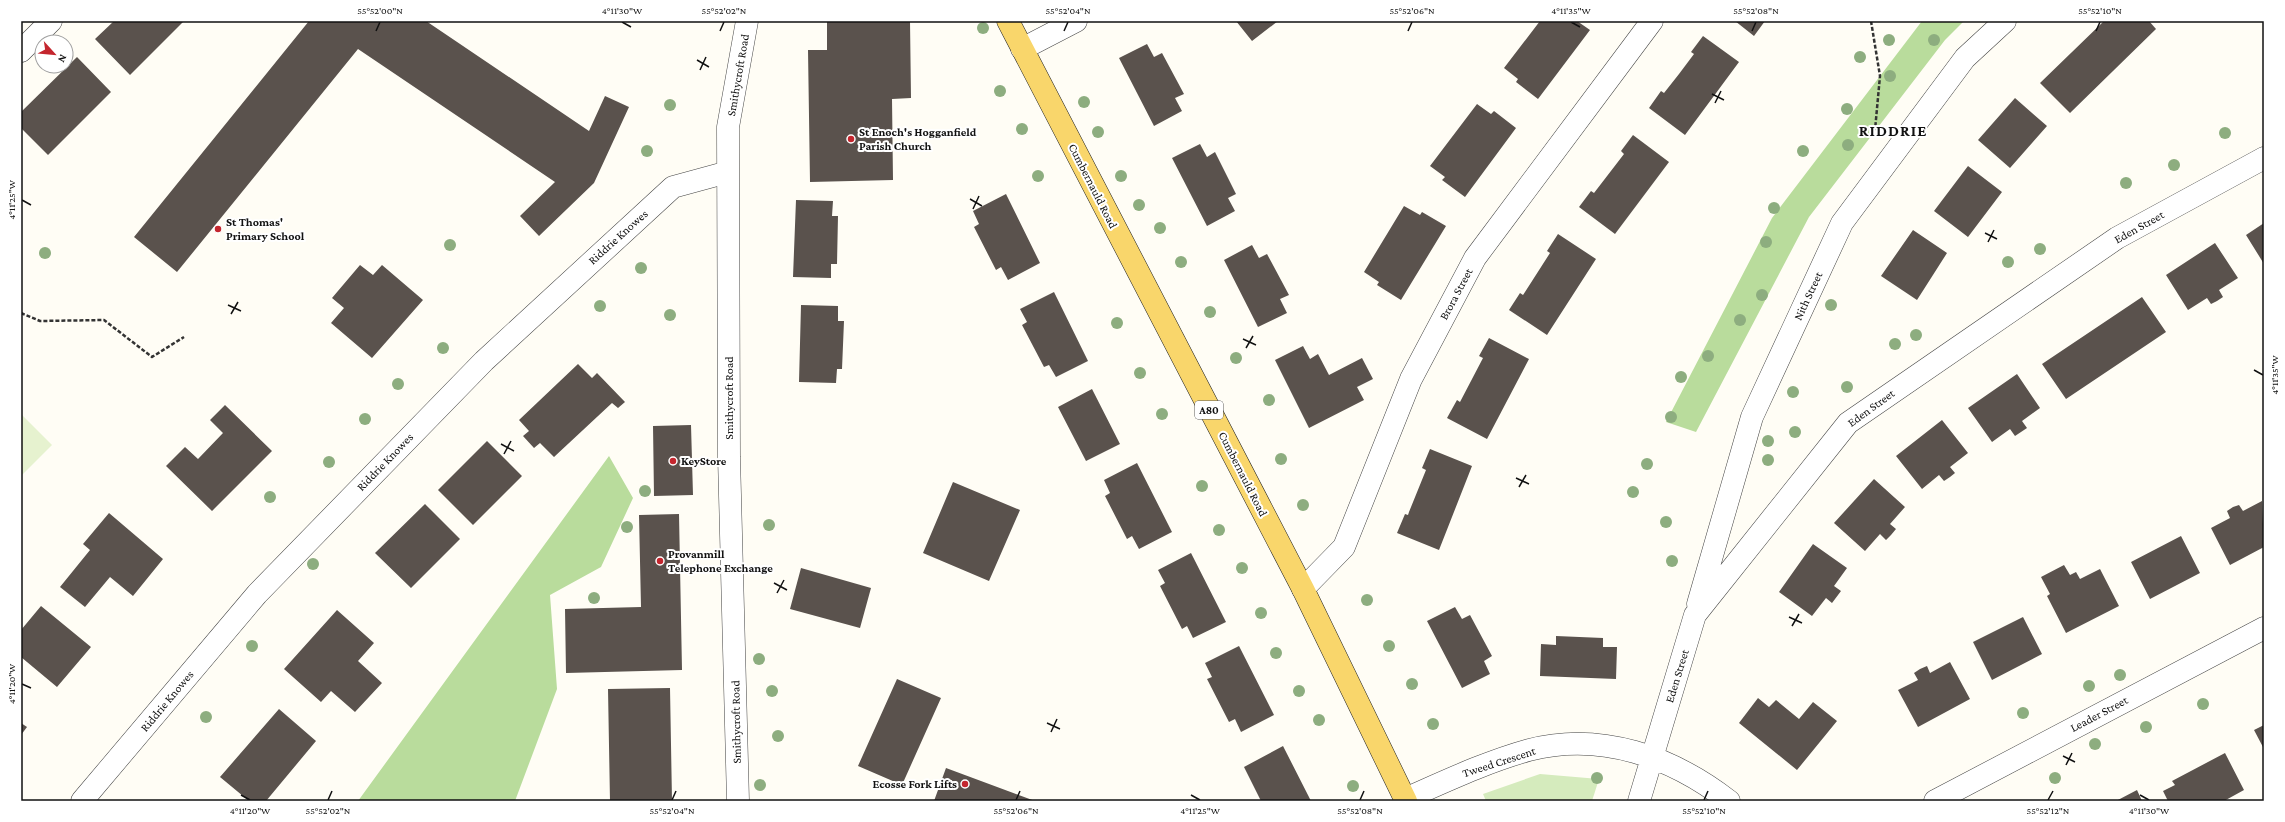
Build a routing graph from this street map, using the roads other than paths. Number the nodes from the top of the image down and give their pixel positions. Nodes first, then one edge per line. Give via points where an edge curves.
1 (51, 21) edge
2 (748, 21) edge
3 (1008, 21) edge
4 (1076, 21) edge
5 (1652, 21) edge
6 (2005, 21) edge
7 (1022, 49) junction
8 (21, 51) edge
9 (2264, 158) edge
10 (728, 172) junction
11 (1302, 590) junction
12 (1695, 615) junction
13 (2264, 628) edge
14 (1652, 757) junction
15 (1405, 800) edge
16 (82, 801) edge
17 (738, 801) edge
18 (1639, 801) edge
19 (1729, 801) edge
20 (1935, 801) edge

1 - 8 street
2 - 10 street, Smithycroft Road via 728,127
3 - 7 main road, Cumbernauld Road / A80
4 - 7 street
5 - 11 street, Brora Street via 1475,258 1411,379 1344,548
6 - 12 street, Nith Street via 1965,58 1842,222 1752,417
7 - 11 main road, Cumbernauld Road / A80
9 - 12 street, Eden Street via 2117,238 1848,423
10 - 16 street, Riddrie Knowes via 673,187 484,360 257,594
10 - 17 street, Smithycroft Road via 729,457
11 - 15 main road, Cumbernauld Road / A80
12 - 14 street, Eden Street
13 - 20 street, Leader Street
14 - 15 street, Tweed Crescent via 1627,748 1577,744 1531,750 1484,765
14 - 18 street, Eden Street
14 - 19 street, Tweed Crescent via 1689,774

